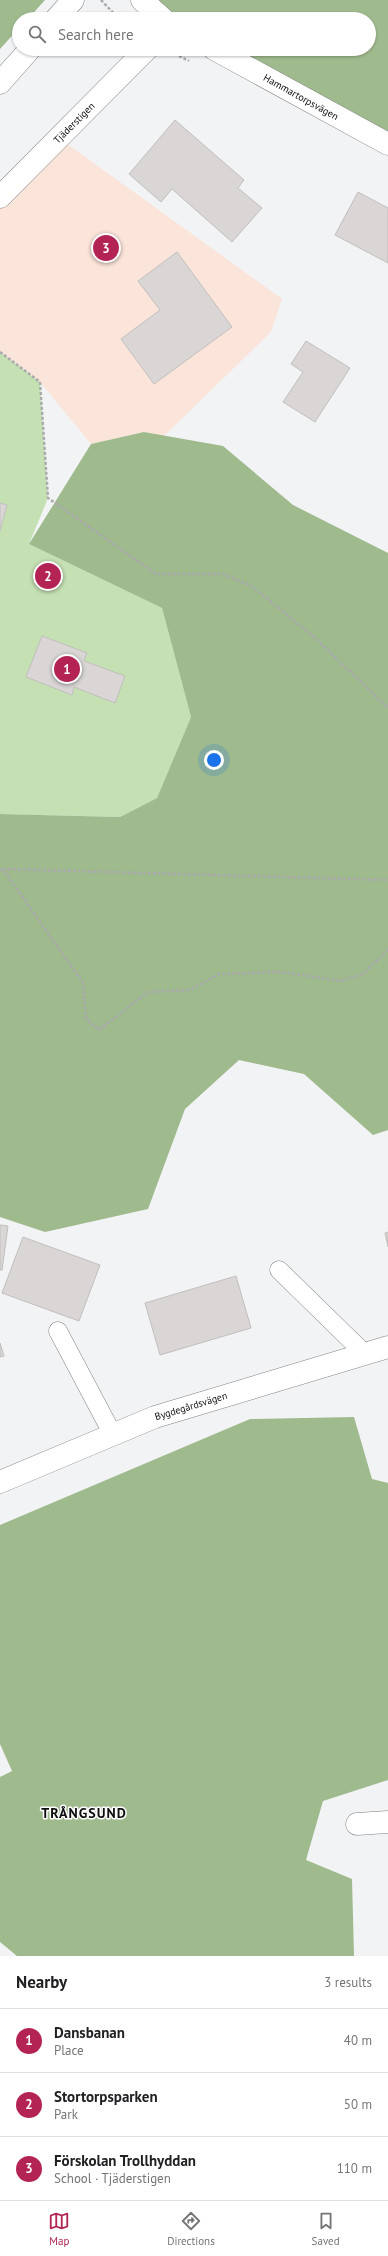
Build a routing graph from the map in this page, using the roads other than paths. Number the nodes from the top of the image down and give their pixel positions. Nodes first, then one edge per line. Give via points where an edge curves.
1 (72, 0) edge
2 (142, 0) edge
3 (62, 12) edge
4 (155, 12) edge
5 (24, 56) edge
6 (140, 56) edge
7 (227, 56) edge
8 (0, 84) edge
9 (388, 144) edge
10 (0, 197) edge
11 (279, 1270) dead end
12 (58, 1331) dead end
13 (388, 1347) edge
14 (365, 1354) junction
15 (113, 1435) junction
16 (0, 1482) edge
17 (388, 1822) edge
18 (357, 1824) dead end

1 - 3 street
2 - 4 street
5 - 8 street
6 - 10 street, Tjäderstigen
7 - 9 street, Hammartorpsvägen
11 - 14 lane
12 - 15 lane
13 - 14 street, Bygdegårdsvägen
14 - 15 street, Bygdegårdsvägen via 156,1416
15 - 16 street, Bygdegårdsvägen
17 - 18 street

